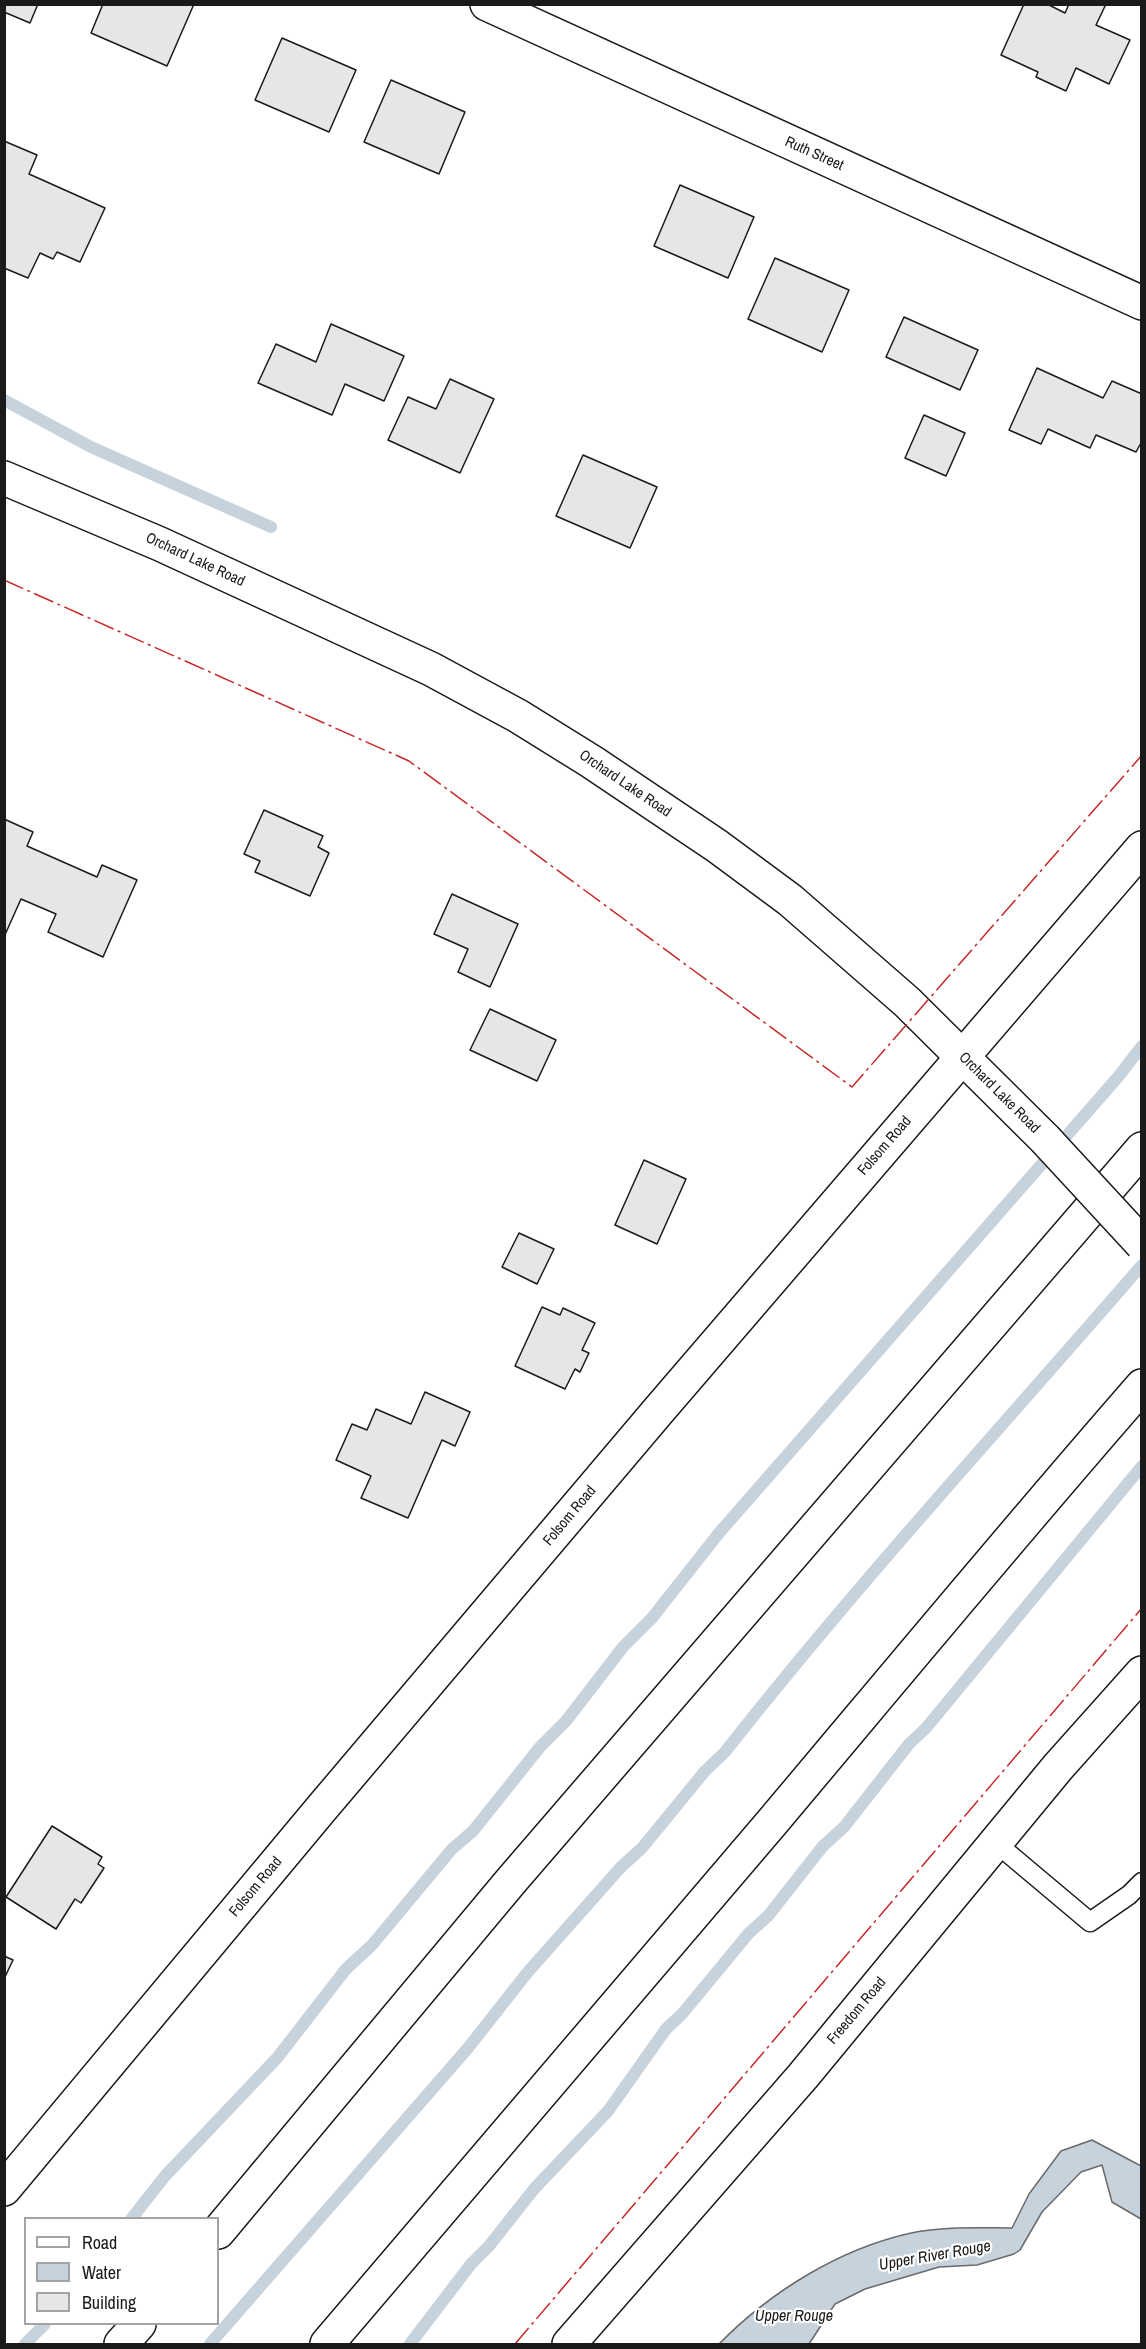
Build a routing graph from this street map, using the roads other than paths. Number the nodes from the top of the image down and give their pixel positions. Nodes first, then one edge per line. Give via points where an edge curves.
1 (487, 4) edge
2 (1142, 303) edge
3 (4, 478) edge
4 (1142, 848) edge
5 (963, 1056) junction
6 (1142, 1149) edge
7 (1142, 1244) edge
8 (1142, 1386) edge
9 (1142, 1673) edge
10 (996, 1843) junction
11 (1142, 1882) edge
12 (4, 2189) edge
13 (219, 2231) edge
14 (138, 2325) edge
15 (121, 2344) edge
16 (327, 2344) edge
17 (569, 2344) edge

1 - 2 main road, Ruth Street
3 - 5 main road, Orchard Lake Road via 160,544 390,650 518,716 708,840 790,900
4 - 5 main road, Folsom Road
5 - 7 main road, Orchard Lake Road, bridge
5 - 12 main road, Folsom Road via 321,1809
6 - 13 main road via 511,1881
8 - 16 main road via 999,1548 773,1821
9 - 10 main road, Freedom Road
10 - 11 lane via 1090,1922
10 - 17 main road, Freedom Road via 803,2076
14 - 15 main road

